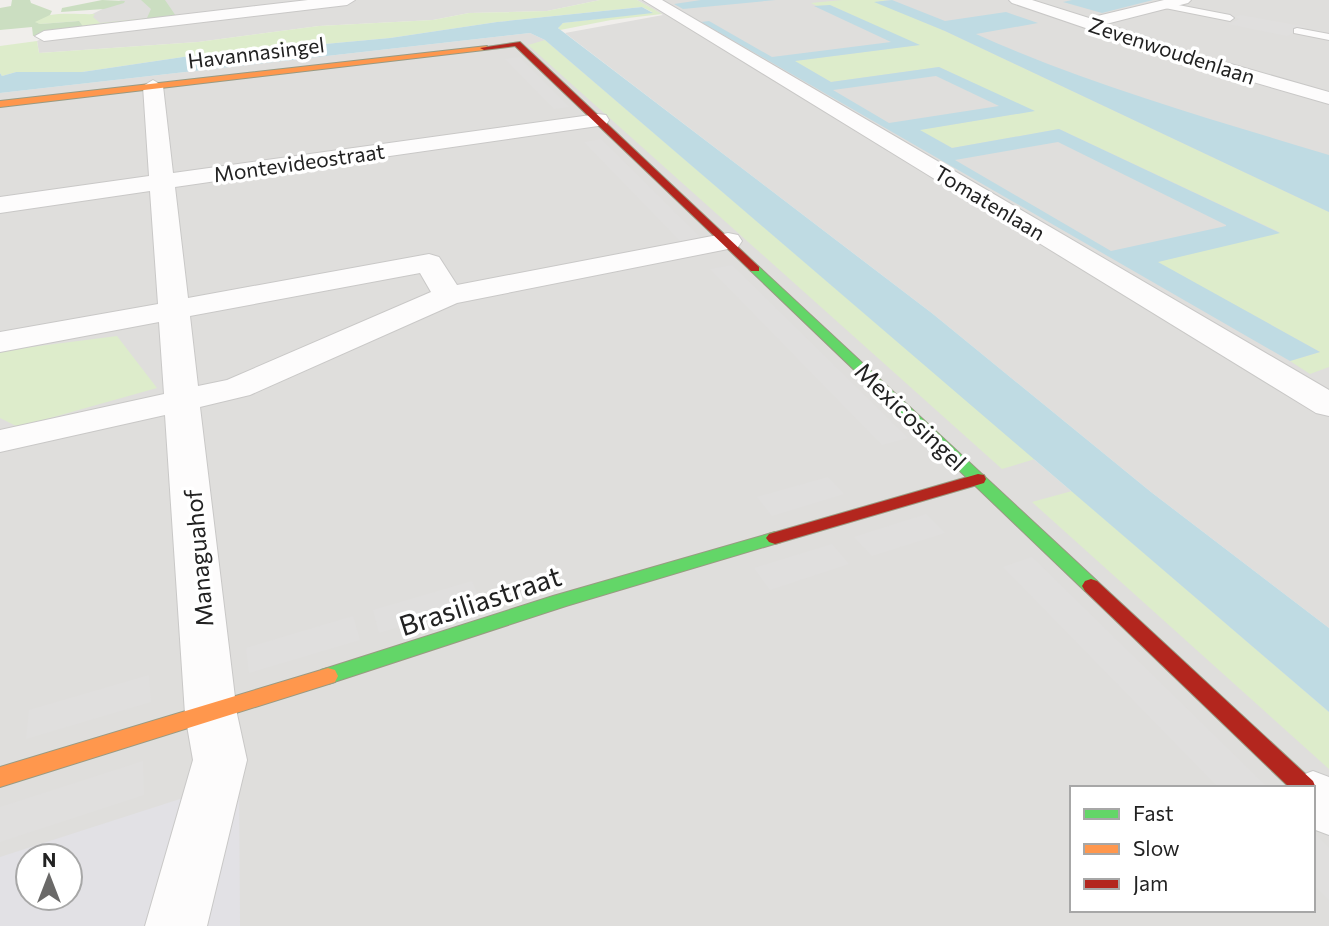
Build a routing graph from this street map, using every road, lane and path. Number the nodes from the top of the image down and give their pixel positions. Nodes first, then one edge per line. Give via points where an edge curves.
1 (347, 0) edge
2 (651, 0) edge
3 (1026, 1) edge
4 (1176, 3) edge
5 (268, 4) edge
6 (1230, 18) dead end
7 (1087, 23) junction
8 (1297, 31) dead end
9 (44, 36) dead end
10 (1329, 37) edge
11 (517, 44) joint
12 (153, 86) junction
13 (1326, 88) edge
14 (0, 104) edge
15 (598, 120) junction
16 (161, 181) junction
17 (0, 205) edge
18 (728, 241) junction
19 (448, 296) junction
20 (174, 311) junction
21 (0, 342) edge
22 (182, 402) junction
23 (1329, 405) edge
24 (0, 442) edge
25 (978, 479) junction
26 (211, 714) junction
27 (0, 777) edge
28 (1304, 786) edge
29 (1315, 797) edge
30 (1329, 810) edge
31 (176, 926) edge

1 - 5 street
2 - 23 street, Tomatenlaan
3 - 7 street, Zevenwoudenlaan
4 - 6 lane
4 - 7 street
5 - 9 street
7 - 13 street, Zevenwoudenlaan via 1298,90
8 - 10 lane
11 - 12 street, Havannasingel
11 - 15 street, Mexicosingel
12 - 14 street, Havannasingel
12 - 16 street, Managuahof
15 - 16 street, Montevideostraat
15 - 18 street, Mexicosingel
16 - 17 street, Montevideostraat
16 - 20 street, Managuahof
18 - 19 street
18 - 25 street, Mexicosingel
19 - 20 street via 429,263
19 - 22 street via 238,388
20 - 21 street
20 - 22 street, Managuahof
22 - 24 street
22 - 26 street, Managuahof
25 - 26 street, Brasiliastraat via 560,601
25 - 28 street, Mexicosingel
26 - 27 street, Brasiliastraat
26 - 31 street, Managuahof via 220,760
29 - 30 street

